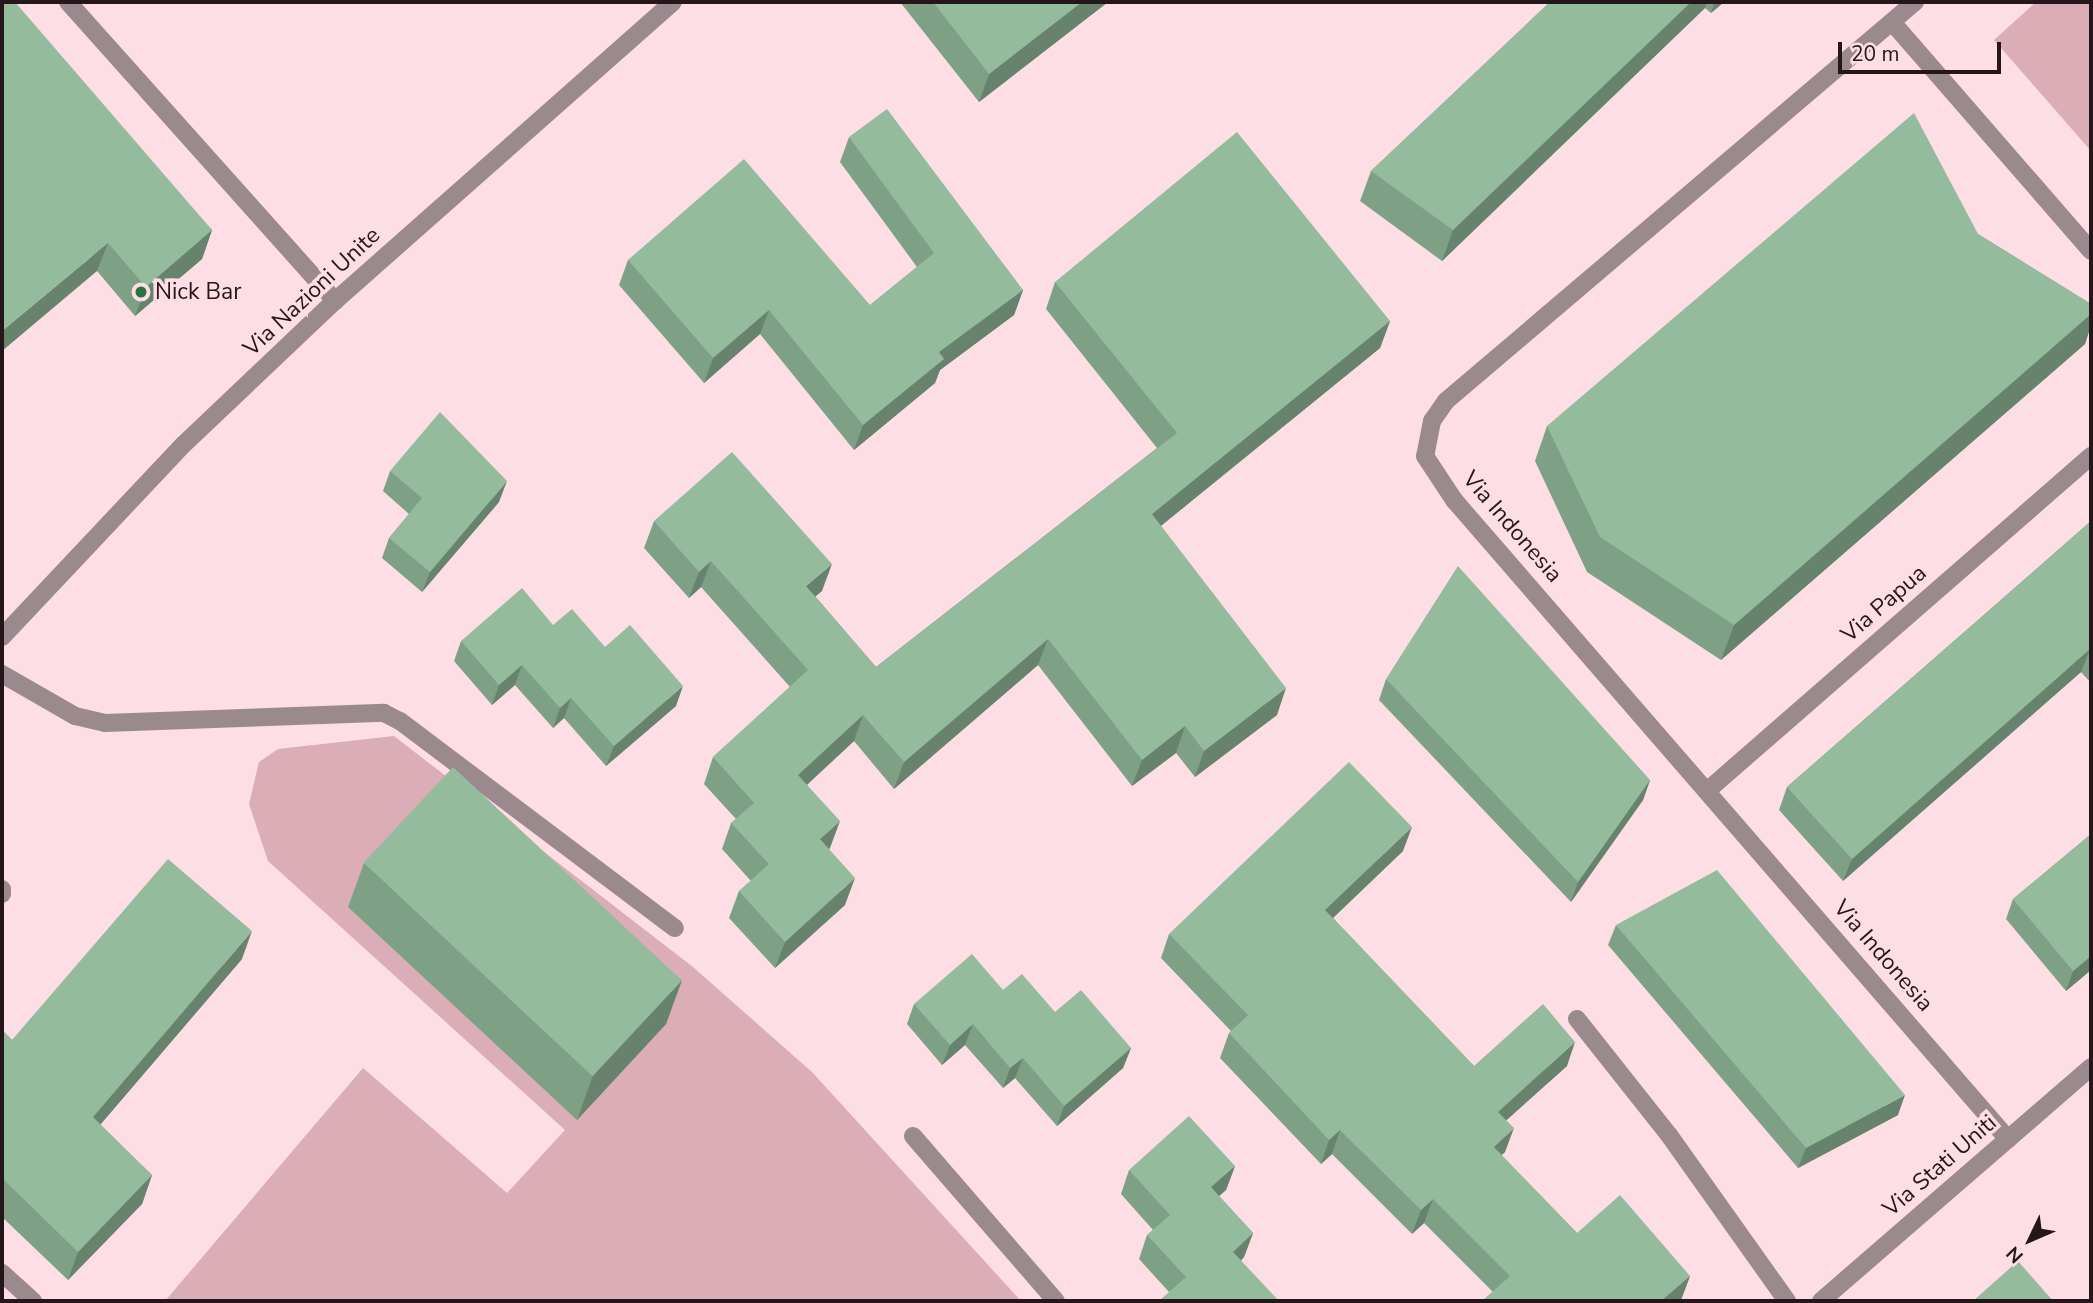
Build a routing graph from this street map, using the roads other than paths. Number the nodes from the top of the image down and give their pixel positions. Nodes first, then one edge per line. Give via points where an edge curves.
1 (68, 2) edge
2 (673, 2) edge
3 (1915, 2) edge
4 (1892, 22) junction
5 (2091, 251) edge
6 (335, 301) junction
7 (2091, 456) edge
8 (2, 609) edge
9 (14, 623) junction
10 (2, 637) edge
11 (2, 674) edge
12 (1709, 790) junction
13 (675, 928) dead end
14 (1577, 1019) dead end
15 (2091, 1067) edge
16 (913, 1136) dead end
17 (2008, 1139) junction
18 (2, 1273) edge
19 (33, 1301) edge
20 (1056, 1301) edge
21 (1787, 1301) edge
22 (1821, 1301) edge

1 - 6 street
2 - 6 street, Via Nazioni Unite
3 - 4 street, Via Indonesia
4 - 5 street
4 - 12 street, Via Indonesia via 1465,384 1446,401 1426,437 1425,456 1454,500
6 - 9 street, Via Nazioni Unite via 183,445
7 - 12 street, Via Papua
8 - 9 street
9 - 10 street, Via Nazioni Unite
11 - 13 street via 75,716 105,723 384,713
12 - 17 street, Via Indonesia
14 - 21 street via 1668,1135
15 - 17 street, Via Stati Uniti
16 - 20 street
17 - 22 street, Via Stati Uniti
18 - 19 street

